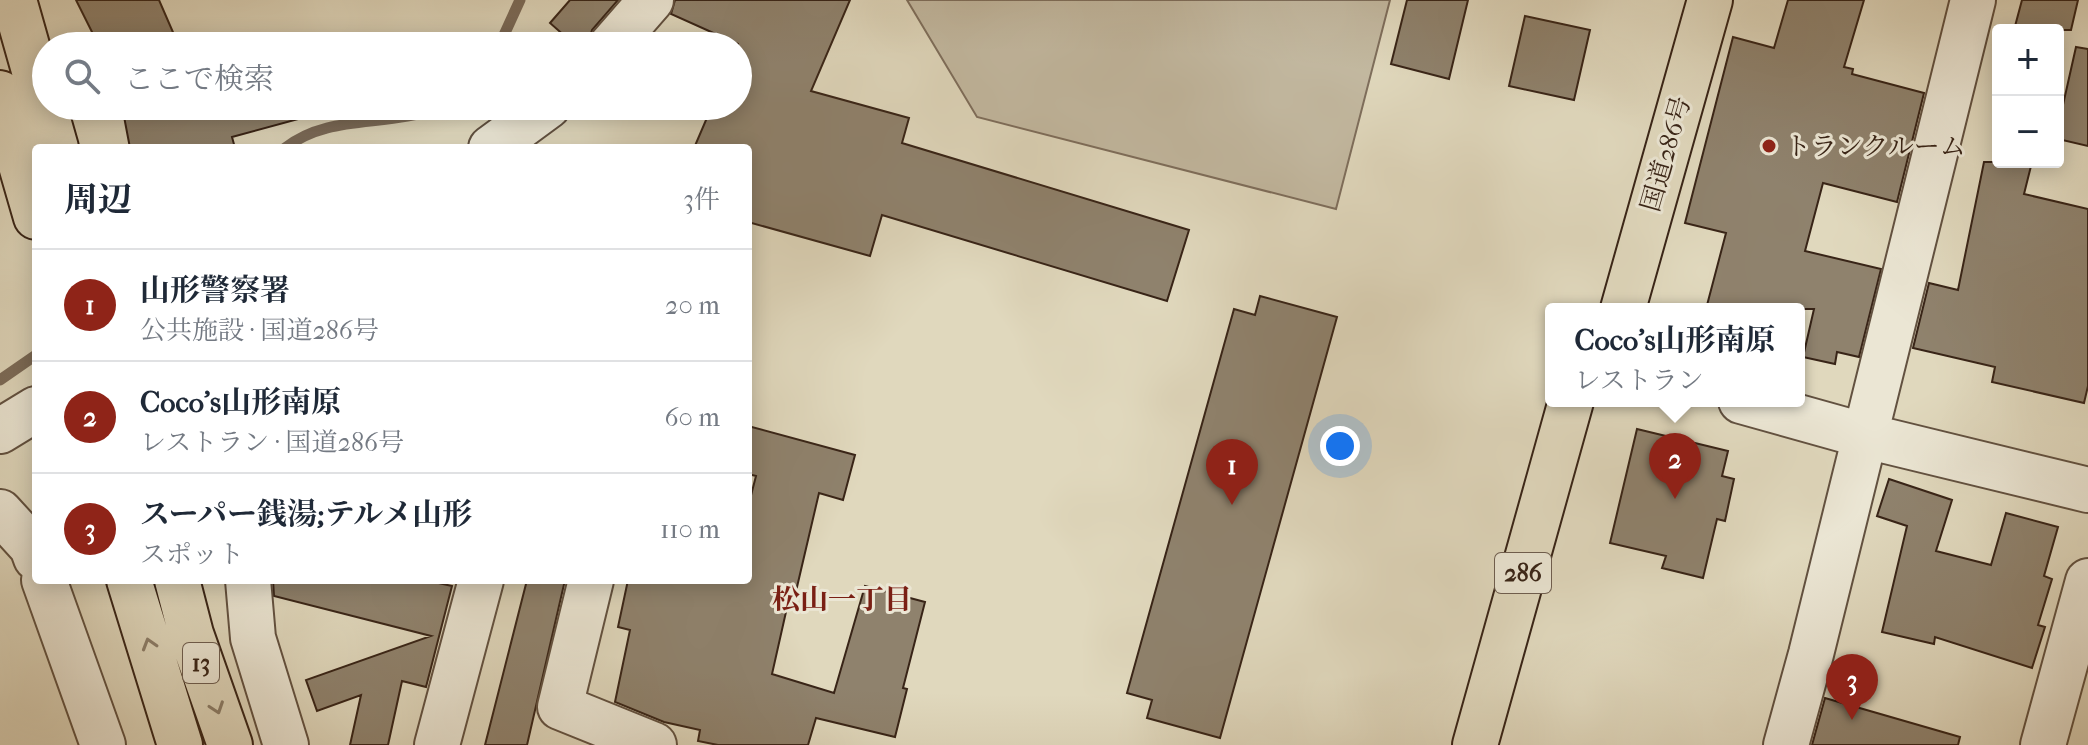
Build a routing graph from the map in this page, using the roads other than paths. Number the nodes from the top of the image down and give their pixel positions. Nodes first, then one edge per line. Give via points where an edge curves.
1 (14, 0) edge
2 (651, 0) edge
3 (1681, 0) edge
4 (1710, 0) edge
5 (1973, 0) edge
6 (623, 32) edge
7 (32, 63) edge
8 (0, 93) edge
9 (48, 120) edge
10 (529, 120) edge
11 (55, 144) edge
12 (496, 144) edge
13 (32, 203) edge
14 (1599, 303) edge
15 (1625, 303) edge
16 (1569, 407) edge
17 (1595, 407) edge
18 (1762, 407) edge
19 (32, 411) edge
20 (0, 431) edge
21 (1866, 436) junction
22 (2088, 490) edge
23 (0, 512) edge
24 (32, 547) edge
25 (2088, 581) edge
26 (45, 584) edge
27 (130, 584) edge
28 (178, 584) edge
29 (248, 584) edge
30 (480, 584) edge
31 (590, 584) edge
32 (103, 745) edge
33 (180, 745) edge
34 (230, 745) edge
35 (286, 745) edge
36 (437, 745) edge
37 (654, 745) edge
38 (1475, 745) edge
39 (1503, 745) edge
40 (1786, 745) edge
41 (2043, 745) edge

1 - 7 highway
2 - 6 street
3 - 14 highway, 国道286号
4 - 15 highway, 国道286号
5 - 21 street
8 - 13 highway
9 - 11 highway
10 - 12 street
16 - 38 highway, 286
17 - 39 highway, 286
18 - 21 street
19 - 20 street
21 - 22 street
21 - 40 street
23 - 24 street
25 - 41 street
26 - 32 street
33 -> 27 highway, 13
28 -> 34 highway, 13
29 - 35 street via 253,638
30 - 36 street
31 - 37 street via 560,707

